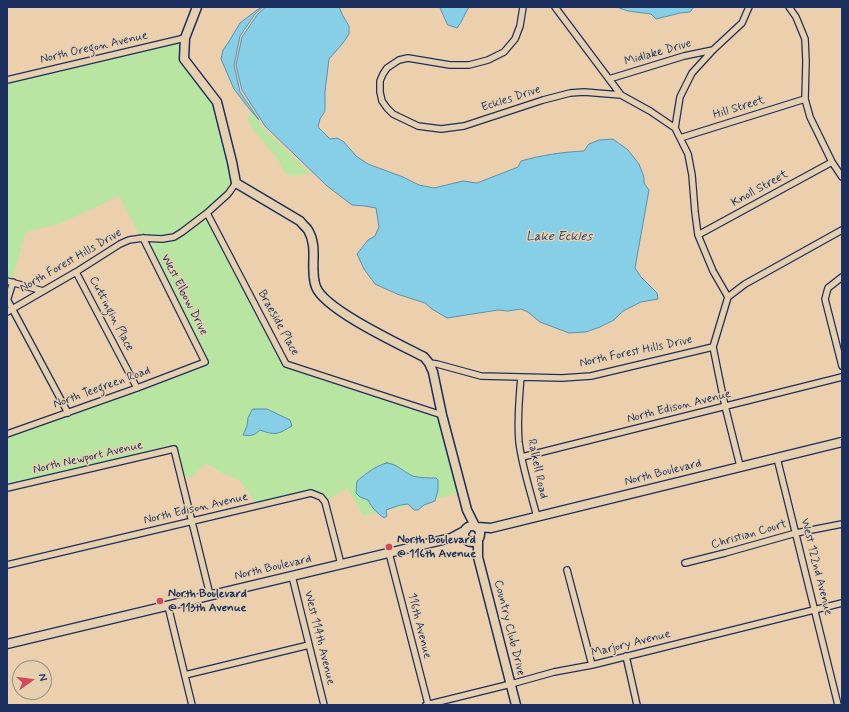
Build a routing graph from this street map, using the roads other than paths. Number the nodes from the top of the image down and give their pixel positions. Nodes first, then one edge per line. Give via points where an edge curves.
1 (198, 7) edge
2 (523, 7) edge
3 (555, 7) edge
4 (749, 7) edge
5 (789, 7) edge
6 (185, 38) junction
7 (713, 50) junction
8 (609, 79) junction
9 (7, 80) edge
10 (621, 95) junction
11 (805, 99) junction
12 (674, 128) junction
13 (680, 138) junction
14 (832, 162) junction
15 (842, 177) edge
16 (236, 183) junction
17 (207, 213) junction
18 (842, 230) edge
19 (698, 236) junction
20 (143, 238) junction
21 (76, 272) junction
22 (842, 277) edge
23 (10, 281) edge
24 (43, 291) junction
25 (728, 297) junction
26 (7, 300) edge
27 (13, 309) junction
28 (7, 312) edge
29 (713, 347) junction
30 (205, 362) joint
31 (429, 363) junction
32 (842, 366) edge
33 (521, 377) junction
34 (842, 377) edge
35 (137, 388) junction
36 (725, 406) junction
37 (68, 413) junction
38 (442, 415) junction
39 (7, 434) edge
40 (842, 442) edge
41 (522, 457) junction
42 (777, 458) junction
43 (740, 466) junction
44 (7, 488) edge
45 (537, 517) junction
46 (192, 521) junction
47 (842, 524) edge
48 (471, 528) junction
49 (491, 528) junction
50 (796, 533) junction
51 (451, 538) junction
52 (474, 539) junction
53 (389, 553) junction
54 (685, 563) dead end
55 (341, 564) junction
56 (7, 565) edge
57 (567, 570) dead end
58 (292, 576) junction
59 (210, 595) junction
60 (842, 603) edge
61 (168, 606) junction
62 (815, 610) junction
63 (7, 644) edge
64 (309, 645) junction
65 (626, 656) junction
66 (592, 665) junction
67 (185, 675) junction
68 (511, 684) junction
69 (457, 698) junction
70 (192, 705) edge
71 (324, 705) edge
72 (427, 705) edge
73 (459, 705) edge
74 (516, 705) edge
75 (637, 705) edge
76 (838, 705) edge

1 - 6 street
2 - 10 street, Eckles Drive via 515,39 504,52 469,65 450,65 408,58 399,60 383,74 380,82 382,101 393,114 418,126 441,129 464,126 570,93
3 - 8 street
4 - 7 street, Midlake Drive via 742,23
5 - 11 street via 805,39
6 - 9 street, North Oregon Avenue
6 - 16 street via 184,59 217,102
7 - 8 street, Midlake Drive via 684,56
7 - 12 street, Midlake Drive via 692,73 680,97
8 - 10 street
10 - 12 street, Eckles Drive
11 - 13 street, Hill Street
11 - 14 street via 810,117
12 - 13 street, Eckles Drive
13 - 19 street, Eckles Drive via 688,154 692,175
14 - 15 street
14 - 19 street, Knoll Street
16 - 17 street, North Forest Hills Drive
16 - 31 street, North Forest Hills Drive via 300,222 308,230 314,249 313,275 316,288 322,297 356,321 424,357
17 - 20 street, North Forest Hills Drive via 174,237 162,240
17 - 38 street, Braeside Place via 286,364
18 - 25 street via 745,284
19 - 25 street, Eckles Drive
20 - 21 street, North Forest Hills Drive via 120,244
20 - 30 street, West Elbow Drive
21 - 24 street, North Forest Hills Drive
21 - 35 street, Cuttingin Place
22 - 32 street via 828,288 825,298
23 - 24 street
23 - 26 street
24 - 27 street, North Forest Hills Drive
25 - 29 street
26 - 27 street
27 - 28 street, North Forest Hills Drive
27 - 37 street
29 - 33 street, North Forest Hills Drive via 591,376
29 - 36 street
30 - 35 street, North Teegreen Road
31 - 33 street, North Forest Hills Drive via 481,376
31 - 38 street
33 - 41 street, Ralkell Road via 518,418
34 - 36 street, North Edison Avenue
35 - 37 street, North Teegreen Road
36 - 41 street, North Edison Avenue
36 - 43 street
37 - 39 street, North Teegreen Road
38 - 48 street
40 - 42 street, North Boulevard
41 - 45 street, Ralkell Road
42 - 43 street, North Boulevard
42 - 50 street, West 122nd Avenue
43 - 45 street, North Boulevard
44 - 46 street, North Newport Avenue via 174,449
45 - 49 street, North Boulevard
46 - 55 street, North Edison Avenue via 311,493 321,497 325,502
46 - 56 street, North Edison Avenue
46 - 59 street
47 - 50 street, Christian Court
48 - 49 street, North Boulevard
48 - 51 street, North Boulevard
48 - 52 street via 465,534
48 - 52 street via 480,531
49 - 52 street, North Boulevard
50 - 54 street, Christian Court
50 - 62 street, West 122nd Avenue
51 - 52 street, North Boulevard
51 - 53 street, North Boulevard
52 - 68 street, Country Club Drive
53 - 55 street, North Boulevard
53 - 72 street, 116th Avenue
55 - 58 street, North Boulevard
57 - 66 street
58 - 59 street, North Boulevard
58 - 64 street, West 114th Avenue
59 - 61 street, North Boulevard
60 - 62 street, Marjory Avenue
61 - 63 street, North Boulevard
61 - 67 street
62 - 65 street, Marjory Avenue
62 - 76 street, West 122nd Avenue
64 - 67 street
64 - 71 street, West 114th Avenue
65 - 66 street, Marjory Avenue
65 - 75 street
66 - 68 street, Marjory Avenue
67 - 70 street
68 - 69 street, Marjory Avenue
68 - 74 street, Country Club Drive
69 - 72 street, Marjory Avenue
69 - 73 street

